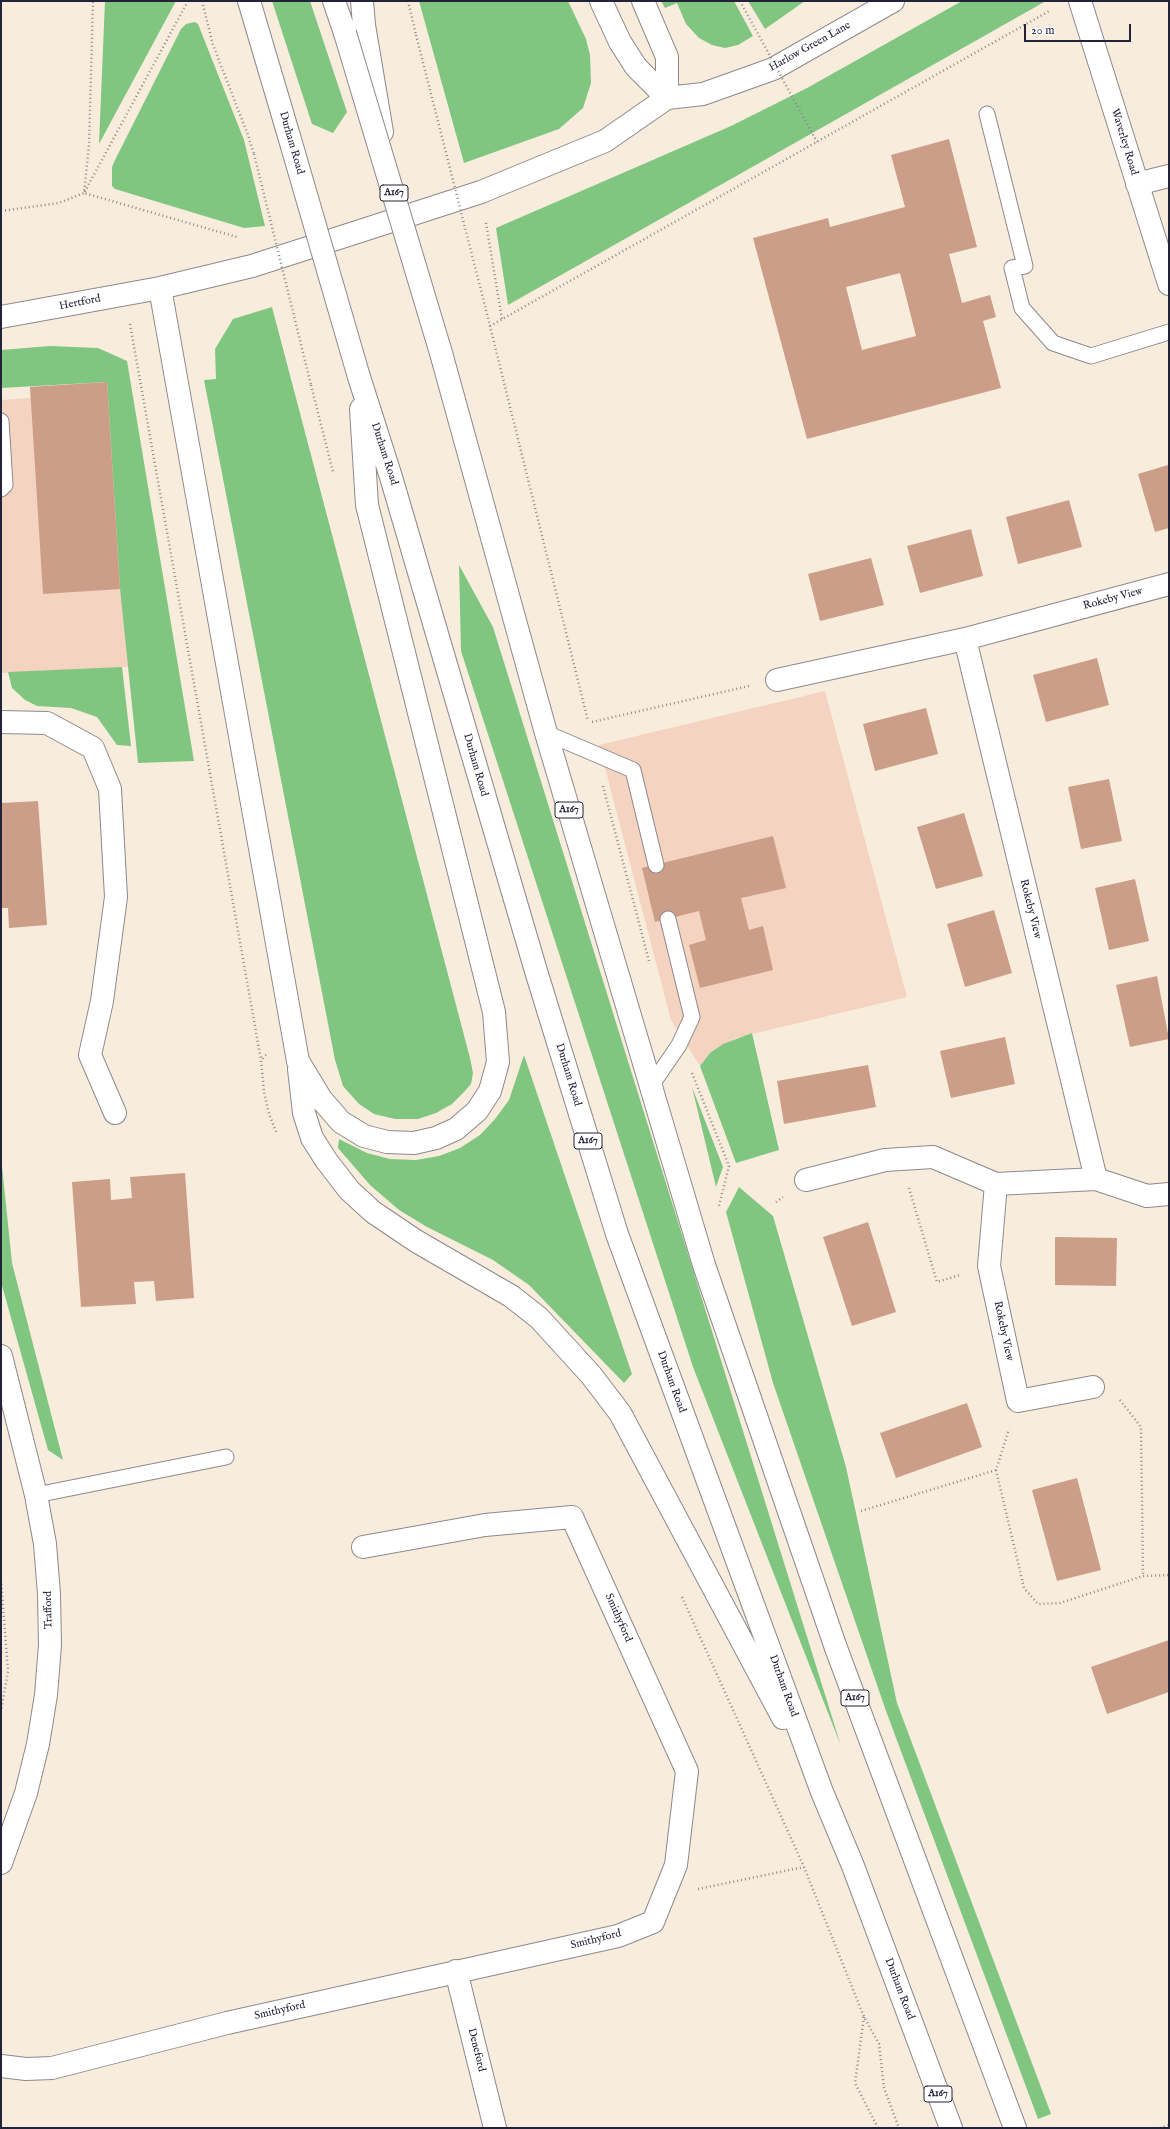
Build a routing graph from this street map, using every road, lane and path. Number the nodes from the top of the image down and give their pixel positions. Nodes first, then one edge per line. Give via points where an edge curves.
1 (93, 1) edge
2 (188, 1) edge
3 (202, 1) edge
4 (249, 1) edge
5 (334, 1) edge
6 (362, 1) edge
7 (408, 1) edge
8 (601, 1) edge
9 (643, 1) edge
10 (740, 1) edge
11 (893, 1) edge
12 (1080, 1) edge
13 (1052, 9) dead end
14 (355, 29) junction
15 (667, 98) junction
16 (987, 114) dead end
17 (817, 142) junction
18 (1169, 176) edge
19 (1137, 184) junction
20 (481, 192) junction
21 (84, 193) junction
22 (1, 211) edge
23 (252, 266) junction
24 (1169, 284) edge
25 (160, 288) junction
26 (125, 294) junction
27 (486, 310) dead end
28 (1, 317) edge
29 (502, 319) junction
30 (490, 326) dead end
31 (1169, 332) edge
32 (359, 376) junction
33 (1, 421) edge
34 (334, 478) dead end
35 (1, 489) edge
36 (1169, 584) edge
37 (965, 639) junction
38 (777, 680) joint
39 (1, 722) edge
40 (546, 733) junction
41 (656, 865) dead end
42 (668, 918) dead end
43 (261, 1060) dead end
44 (298, 1062) junction
45 (651, 1086) junction
46 (115, 1113) dead end
47 (900, 1159) junction
48 (1096, 1179) junction
49 (806, 1180) dead end
50 (996, 1184) junction
51 (1169, 1194) edge
52 (989, 1266) junction
53 (1, 1356) edge
54 (1093, 1387) joint
55 (1018, 1401) junction
56 (226, 1457) dead end
57 (996, 1470) junction
58 (36, 1494) junction
59 (861, 1511) dead end
60 (363, 1547) dead end
61 (1169, 1575) edge
62 (1143, 1576) junction
63 (1, 1580) edge
64 (680, 1594) dead end
65 (1, 1711) edge
66 (822, 1792) junction
67 (1, 1863) edge
68 (804, 1867) junction
69 (662, 1897) junction
70 (456, 1971) junction
71 (864, 2017) junction
72 (1, 2066) edge
73 (1169, 2125) edge
74 (495, 2128) edge
75 (878, 2128) edge
76 (899, 2128) edge
77 (951, 2128) edge
78 (1015, 2128) edge
79 (1160, 2128) edge

1 - 21 path via 89,145
2 - 21 path
3 - 34 path, bridge via 213,45 254,154
4 - 32 main road, Durham Road / A167, bridge
5 - 14 main road, A167
6 - 14 main road
7 - 27 path, bridge
8 - 15 main road via 620,42 636,67
9 - 15 main road via 667,57
10 - 17 path, bridge
11 - 15 main road, Harlow Green Lane via 773,69 703,94
12 - 19 main road, Waverley Road
13 - 17 path
14 - 40 main road, A167, bridge via 392,184
15 - 20 main road, Harlow Green Lane via 604,141
16 - 31 lane via 1025,266 1012,268 1022,308 1053,343 1091,356
17 - 29 path
18 - 19 main road
19 - 24 main road, Waverley Road
20 - 23 main road, Harlow Green Lane
20 - 29 path
21 - 22 path via 59,203
21 - 23 path via 242,239
23 - 25 main road, Hertford
25 - 26 main road, Hertford
25 - 44 main road
26 - 28 main road, Hertford
26 - 43 path
29 - 30 path
32 - 44 main road via 367,505 494,1012 498,1062 490,1091 477,1111 456,1129 436,1138 414,1143 387,1142 370,1138 341,1122 322,1099
32 - 66 main road, Durham Road / A167 via 533,963 617,1234
33 - 35 lane via 5,485
36 - 37 main road, Rokeby View
37 - 38 main road, Rokeby View
37 - 48 main road, Rokeby View
38 - 40 path
39 - 46 main road via 47,723 93,748 110,789 116,897 102,1001 90,1055
40 - 41 lane via 633,770
40 - 45 main road, A167
42 - 45 lane via 692,1017 679,1045
44 - 66 main road via 304,1113 312,1138 349,1190 373,1212 416,1241 510,1296 539,1318 592,1375 620,1413
45 - 78 main road, A167 via 704,1265 836,1648
47 - 49 main road via 885,1160
47 - 50 main road via 933,1157
47 - 52 path via 937,1282
48 - 50 main road
48 - 51 main road via 1147,1196
50 - 52 main road, Rokeby View
52 - 55 main road, Rokeby View
53 - 58 main road, Trafford
54 - 55 main road
54 - 62 path via 1122,1401 1141,1427
55 - 57 path
56 - 58 lane
57 - 59 path
57 - 62 path via 1024,1588 1038,1604 1060,1603
58 - 67 main road, Trafford via 45,1544 49,1594 50,1645 46,1695 26,1793
60 - 69 main road, Smithyford via 485,1525 572,1517 686,1772 676,1865
61 - 62 path
63 - 65 path via 8,1671
64 - 68 path
66 - 77 main road, Durham Road / A167 via 853,1866
68 - 69 path
68 - 71 path
69 - 70 main road, Smithyford via 653,1922 618,1936
70 - 72 main road, Smithyford via 227,2023 52,2068 26,2069
70 - 74 main road, Deneford
71 - 75 path via 855,2083
71 - 76 path via 879,2044 884,2088
73 - 79 path

